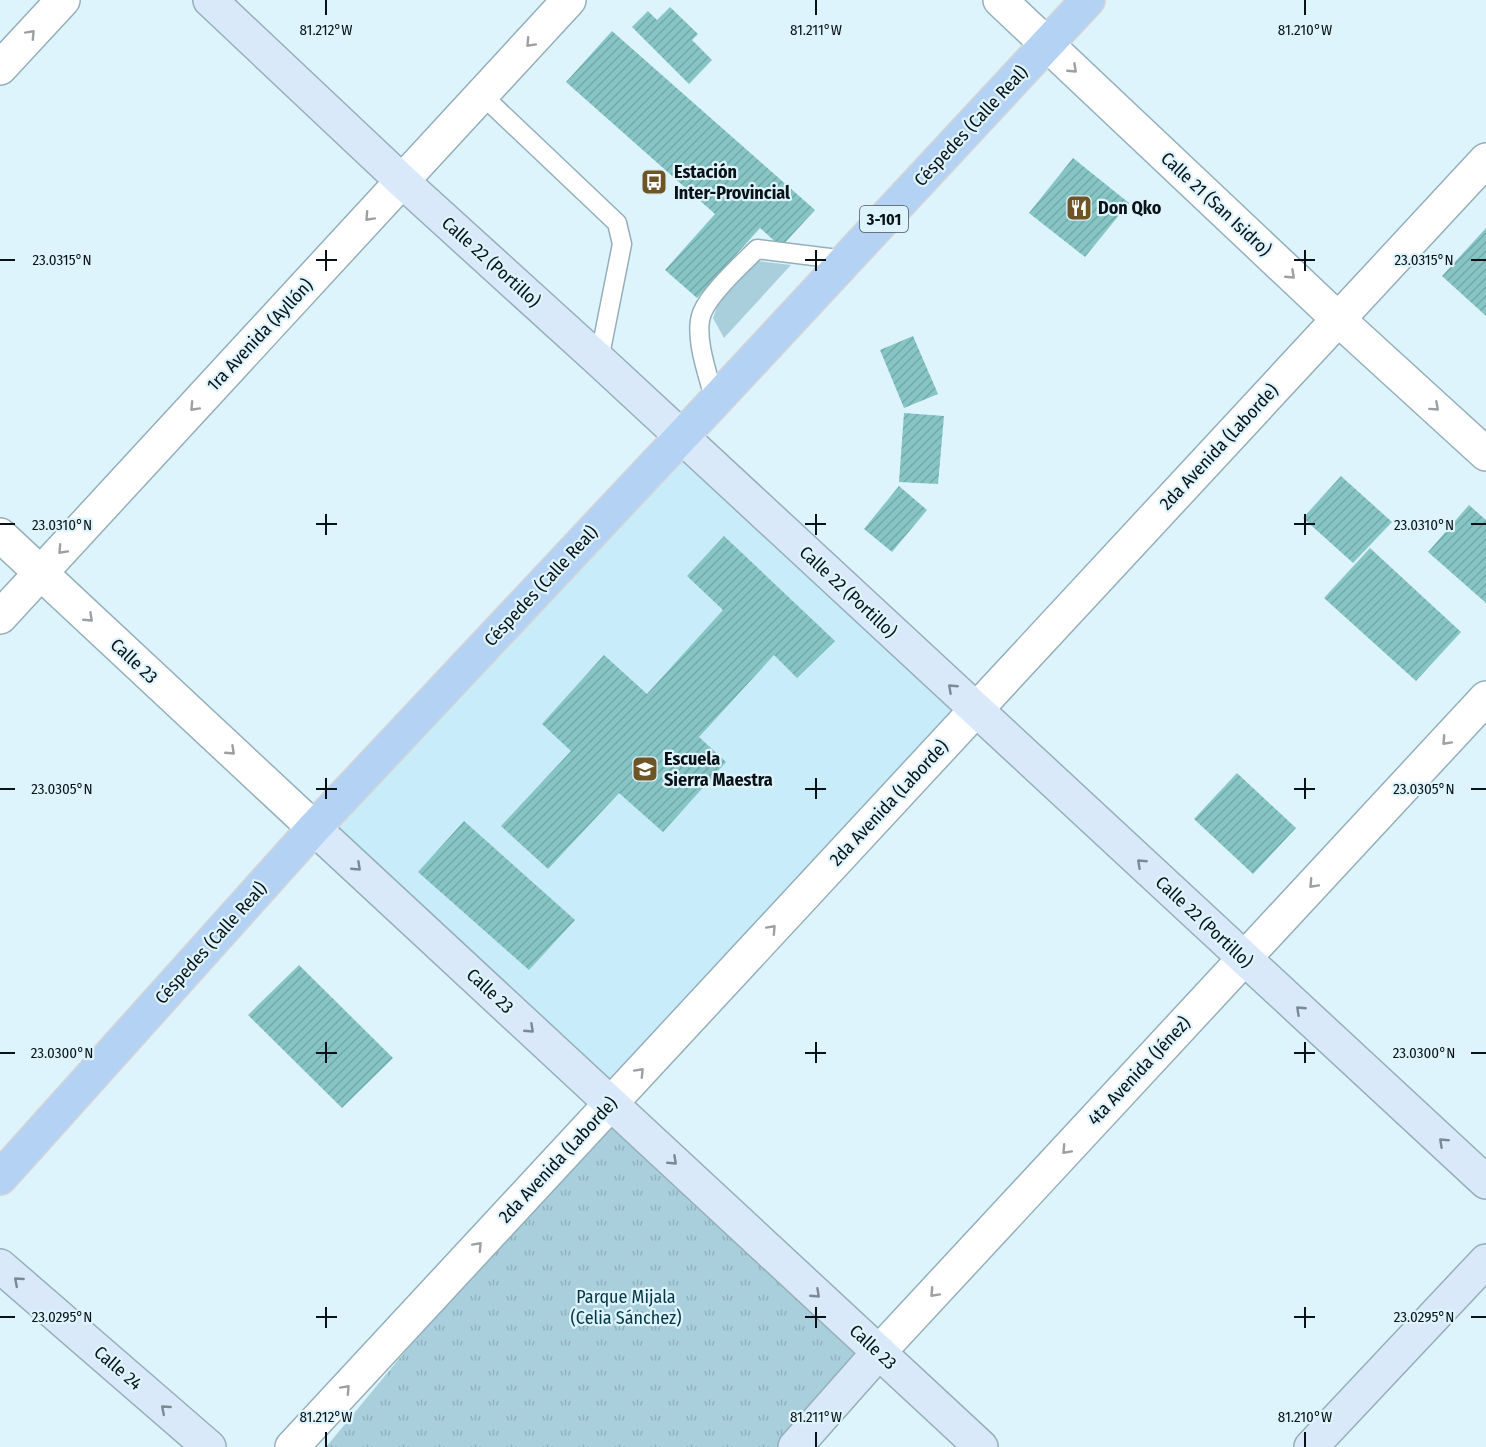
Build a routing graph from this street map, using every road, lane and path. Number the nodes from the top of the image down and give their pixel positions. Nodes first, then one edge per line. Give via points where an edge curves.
1 (63, 0) edge
2 (210, 0) edge
3 (569, 0) edge
4 (1000, 0) edge
5 (1088, 0) edge
6 (1047, 44) junction
7 (0, 68) edge
8 (482, 95) junction
9 (1486, 160) edge
10 (402, 181) junction
11 (846, 260) junction
12 (1338, 319) junction
13 (599, 360) junction
14 (715, 401) junction
15 (681, 437) junction
16 (1486, 454) edge
17 (0, 535) edge
18 (40, 573) junction
19 (0, 617) edge
20 (1486, 698) edge
21 (976, 710) junction
22 (314, 828) junction
23 (1244, 958) junction
24 (611, 1103) junction
25 (0, 1178) edge
26 (1486, 1182) edge
27 (1486, 1261) edge
28 (0, 1266) edge
29 (879, 1352) junction
30 (209, 1447) edge
31 (292, 1447) edge
32 (795, 1447) edge
33 (981, 1447) edge
34 (1311, 1447) edge

7 -> 1 street
2 - 10 main road, Calle 22 (Portillo)
3 -> 8 street, 1ra Avenida (Ayllón)
4 - 6 street, Calle 21 (San Isidro)
5 - 6 main road, Céspedes (Calle Real) / 3-101
6 - 11 main road, Céspedes (Calle Real) / 3-101
6 -> 12 street, Calle 21 (San Isidro)
8 - 10 street, 1ra Avenida (Ayllón)
8 - 13 lane via 616,223 622,244
9 - 12 street, 2da Avenida (Laborde)
10 - 13 main road, Calle 22 (Portillo)
10 -> 18 street, 1ra Avenida (Ayllón)
11 - 14 main road, Céspedes (Calle Real) / 3-101
11 - 14 lane via 757,249 710,299 701,315 700,338
12 -> 16 street, Calle 21 (San Isidro)
12 - 21 street, 2da Avenida (Laborde)
13 - 15 main road, Calle 22 (Portillo)
14 - 15 main road, Céspedes (Calle Real) / 3-101
21 -> 15 main road, Calle 22 (Portillo)
15 - 22 main road, Céspedes (Calle Real) / 3-101
17 - 18 street, Calle 23
18 - 19 street, 1ra Avenida (Ayllón)
18 -> 22 street, Calle 23
20 -> 23 street, 4ta Avenida (Jénez)
23 -> 21 main road, Calle 22 (Portillo)
24 -> 21 street, 2da Avenida (Laborde)
22 -> 24 main road, Calle 23
22 - 25 main road, Céspedes (Calle Real) / 3-101
26 -> 23 main road, Calle 22 (Portillo)
23 -> 29 street, 4ta Avenida (Jénez)
24 -> 29 main road, Calle 23
31 -> 24 street, 2da Avenida (Laborde)
27 - 34 main road
30 -> 28 main road, Calle 24
29 - 32 main road, 4ta Avenida (Jénez)
29 - 33 main road, Calle 23

